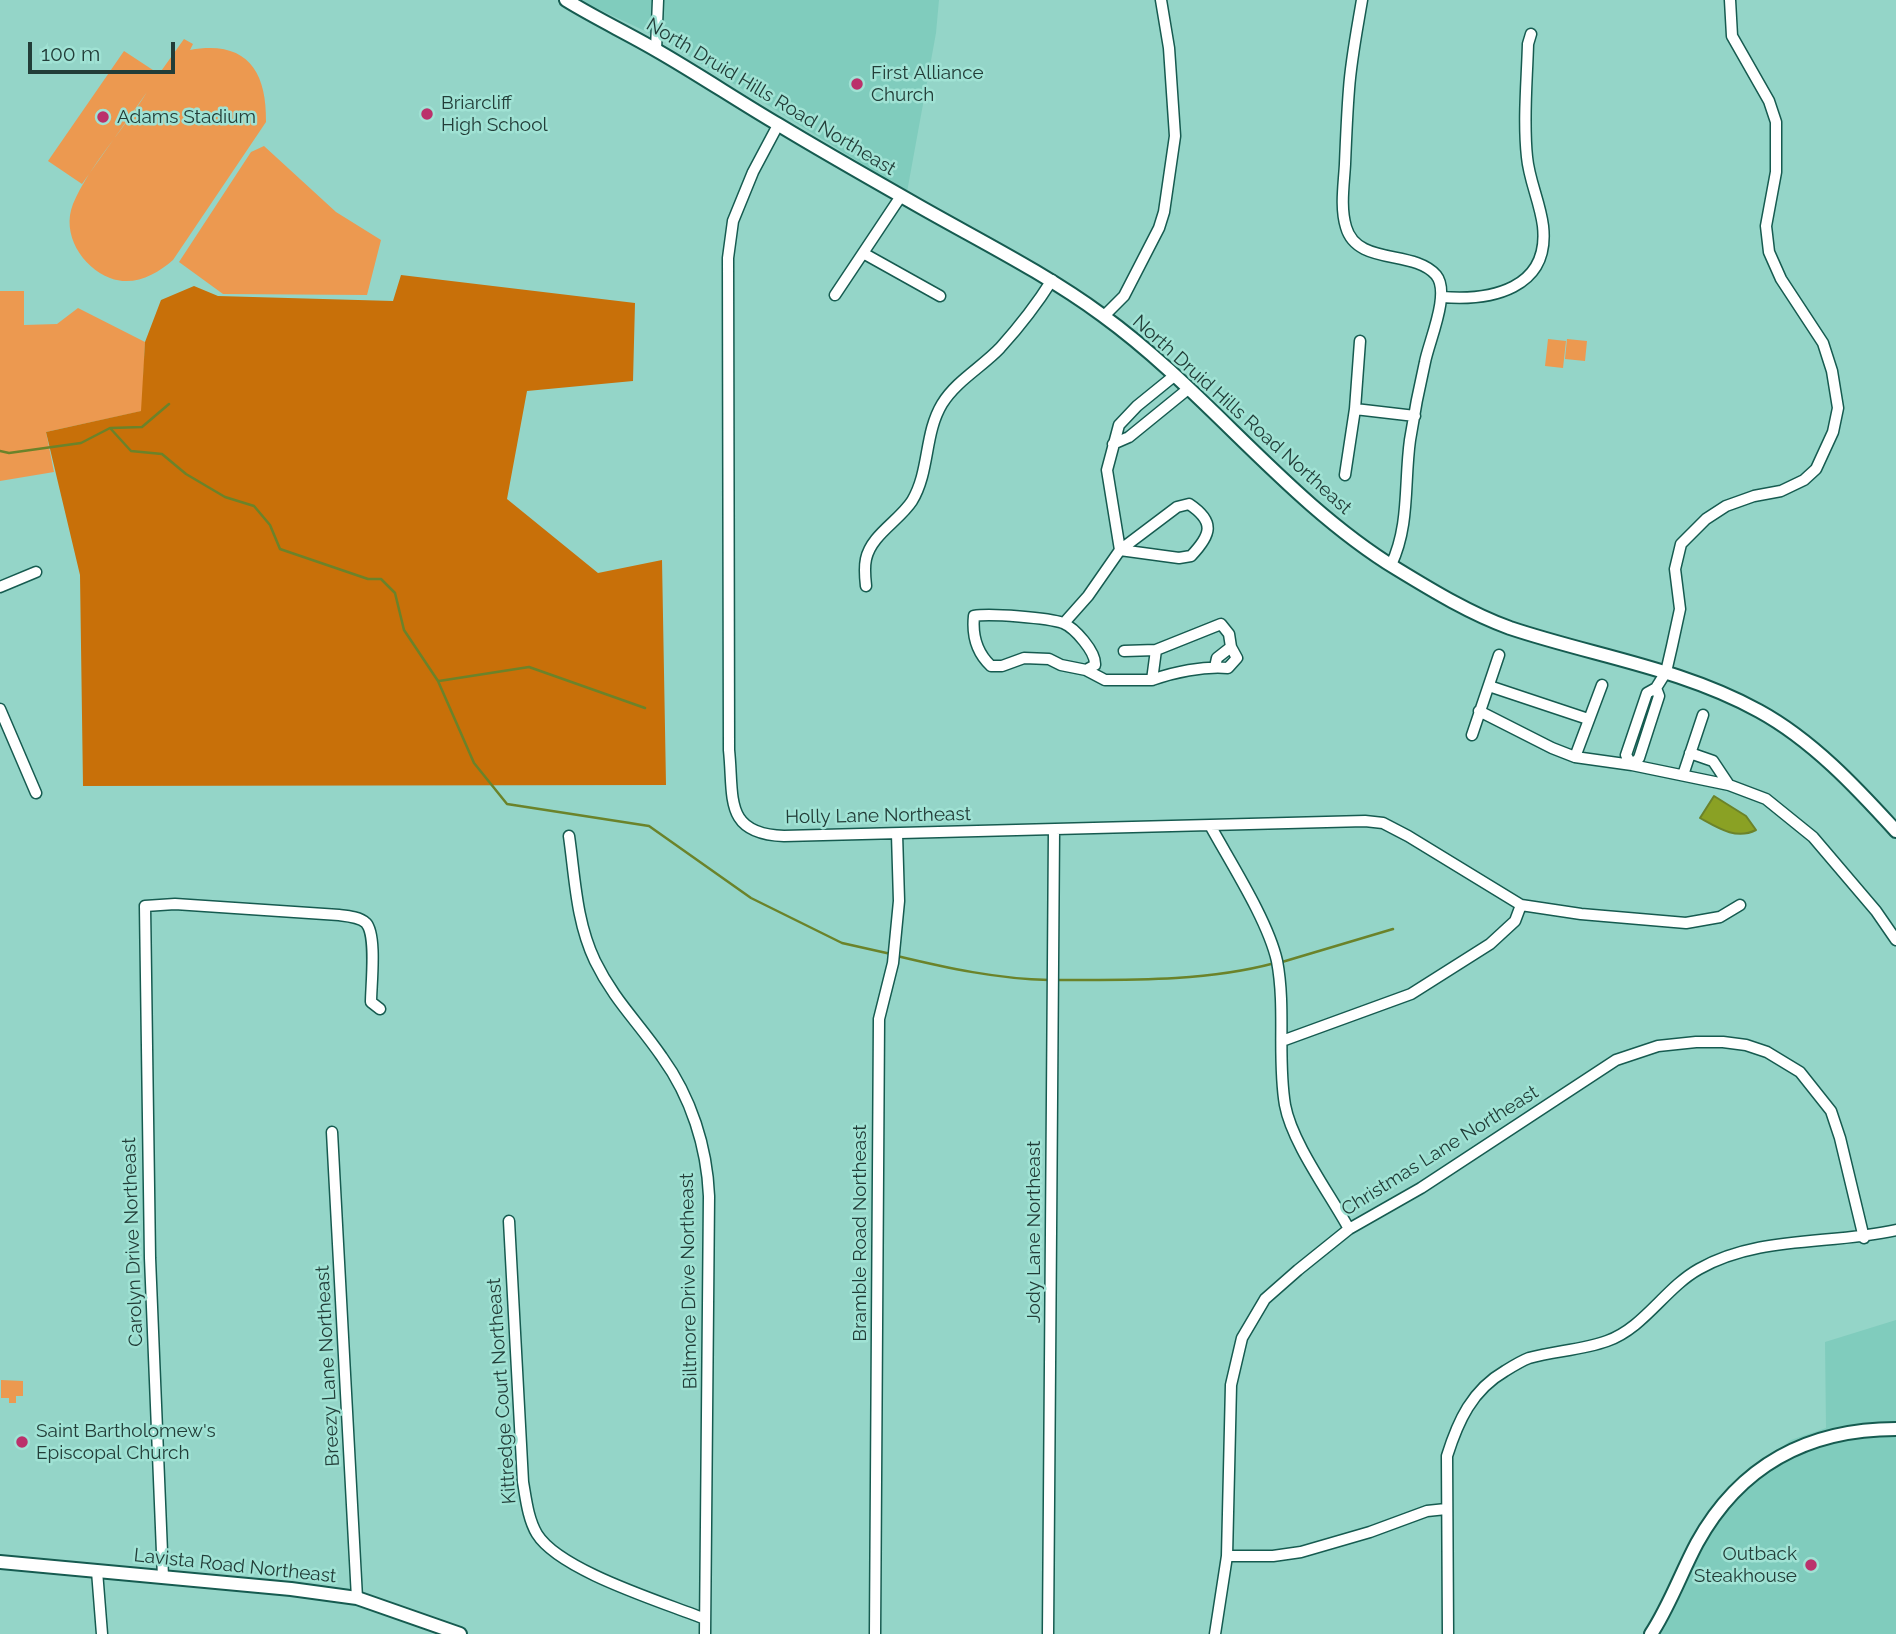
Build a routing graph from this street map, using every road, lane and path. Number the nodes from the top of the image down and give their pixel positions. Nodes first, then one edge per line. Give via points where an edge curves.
1 (566, 0) edge
2 (658, 0) edge
3 (1159, 0) edge
4 (1362, 0) edge
5 (1730, 0) edge
6 (1531, 34) dead end
7 (656, 50) junction
8 (778, 125) junction
9 (901, 196) junction
10 (863, 253) junction
11 (1052, 280) junction
12 (835, 295) dead end
13 (940, 296) dead end
14 (1442, 297) junction
15 (1104, 316) junction
16 (1360, 341) dead end
17 (1174, 376) junction
18 (1188, 389) junction
19 (1355, 409) junction
20 (1415, 416) junction
21 (1113, 444) junction
22 (1345, 475) dead end
23 (1120, 550) junction
24 (1391, 565) junction
25 (36, 572) dead end
26 (866, 586) dead end
27 (0, 587) edge
28 (1064, 623) junction
29 (1156, 650) junction
30 (1124, 651) dead end
31 (1499, 655) dead end
32 (1086, 670) junction
33 (1666, 671) junction
34 (1152, 680) junction
35 (1602, 685) dead end
36 (1489, 686) junction
37 (1656, 688) junction
38 (0, 709) edge
39 (1479, 711) junction
40 (1703, 715) dead end
41 (1588, 719) junction
42 (1637, 723) junction
43 (1649, 726) junction
44 (1472, 735) dead end
45 (1690, 753) junction
46 (1575, 757) junction
47 (1632, 765) junction
48 (1682, 775) junction
49 (1729, 785) junction
50 (36, 793) dead end
51 (1212, 827) junction
52 (1054, 830) junction
53 (1896, 831) edge
54 (897, 834) junction
55 (569, 836) dead end
56 (1521, 905) junction
57 (1740, 905) dead end
58 (1896, 940) edge
59 (380, 1010) dead end
60 (1282, 1041) junction
61 (332, 1132) dead end
62 (509, 1221) dead end
63 (1349, 1229) junction
64 (1896, 1230) edge
65 (1864, 1238) junction
66 (1896, 1429) edge
67 (1446, 1509) junction
68 (1227, 1556) junction
69 (0, 1562) edge
70 (97, 1571) junction
71 (163, 1577) junction
72 (357, 1598) junction
73 (705, 1619) junction
74 (102, 1634) edge
75 (460, 1634) edge
76 (705, 1634) edge
77 (875, 1634) edge
78 (1048, 1634) edge
79 (1216, 1634) edge
80 (1448, 1634) edge
81 (1651, 1634) edge

1 - 7 main road, North Druid Hills Road Northeast
2 - 7 street
3 - 15 street via 1169,48 1175,136 1164,212 1130,286
4 - 14 street via 1349,87 1343,205 1346,229 1354,242 1369,252 1425,267 1437,277
5 - 33 street via 1732,36 1776,122 1776,172 1766,226 1769,252 1781,279 1824,343 1838,408 1816,469 1804,480 1726,506 1681,544 1675,569 1680,610
6 - 14 street via 1525,140 1544,230 1540,253 1531,274 1514,288 1464,299
7 - 8 main road, North Druid Hills Road Northeast
8 - 9 main road, North Druid Hills Road Northeast
8 - 54 street, Holly Lane Northeast via 733,221 729,258 729,750 735,806 744,827 764,836
9 - 10 street
9 - 11 main road, North Druid Hills Road Northeast
10 - 12 street
10 - 13 street
11 - 15 main road, North Druid Hills Road Northeast
11 - 26 street via 999,349 944,402 935,418 926,465 911,503 870,547 865,561
14 - 20 street
15 - 17 main road, North Druid Hills Road Northeast
16 - 19 street
17 - 18 main road, North Druid Hills Road Northeast
17 - 21 street via 1119,425
18 - 21 street via 1129,438
18 - 24 main road, North Druid Hills Road Northeast via 1349,538
19 - 20 street
19 - 22 street
20 - 24 street via 1405,520
21 - 23 street via 1107,470
23 - 23 street via 1191,556 1206,540 1206,519 1189,504 1177,507
23 - 28 street
24 - 33 main road, North Druid Hills Road Northeast via 1487,619
25 - 27 street
28 - 32 street via 1093,650 1095,665
28 - 32 street via 988,614 974,616 973,635 990,666 1024,658
29 - 30 street
29 - 34 street
29 - 34 street via 1221,624 1237,657 1227,668 1169,673
31 - 36 street
32 - 34 street via 1105,680
33 - 37 street
33 - 53 main road, North Druid Hills Road Northeast via 1734,698 1794,733
35 - 41 street
36 - 39 street
36 - 41 street
37 - 42 street via 1647,693
37 - 43 street via 1659,696
38 - 50 street
39 - 44 street
39 - 46 street
40 - 45 street
41 - 46 street
42 - 43 street
42 - 47 street via 1626,755
43 - 47 street via 1639,758
45 - 48 street
45 - 49 street via 1713,761
46 - 47 street
47 - 48 street
48 - 49 street
49 - 58 street via 1766,799 1813,837
51 - 52 street, Holly Lane Northeast
51 - 56 street, Holly Lane Northeast via 1383,823
51 - 60 street via 1269,935 1280,984
52 - 54 street, Holly Lane Northeast
52 - 78 street, Jody Lane Northeast
54 - 77 street, Bramble Road Northeast via 899,901 893,962 880,1019
55 - 73 street, Biltmore Drive Northeast via 577,902 594,958 621,1005 676,1079 704,1154 709,1196
56 - 57 street via 1686,923 1720,917
56 - 60 street via 1515,921 1490,944 1411,994
59 - 71 street, Carolyn Drive Northeast via 371,1002 371,937 366,923 357,918 175,904 145,906 150,1258
60 - 63 street via 1286,1107 1299,1143
61 - 72 street, Breezy Lane Northeast
62 - 73 street, Kittredge Court Northeast via 523,1482 537,1535 588,1572
63 - 65 street, Christmas Lane Northeast via 1421,1188 1616,1060 1658,1046 1723,1042 1746,1045 1783,1060 1800,1072 1830,1111
63 - 68 street, Christmas Lane Northeast via 1265,1299 1242,1338 1231,1385
64 - 65 street
65 - 67 street via 1746,1249 1699,1269 1636,1324 1608,1341 1525,1359 1490,1380 1469,1403 1455,1429 1447,1456
66 - 81 main road via 1816,1440 1754,1473 1713,1517
67 - 68 street via 1301,1552
67 - 80 street
68 - 79 street, Christmas Lane Northeast
69 - 70 main road, Lavista Road Northeast
70 - 71 main road, Lavista Road Northeast
70 - 74 street
71 - 72 main road, Lavista Road Northeast
72 - 75 main road, Lavista Road Northeast
73 - 76 street, Biltmore Drive Northeast

